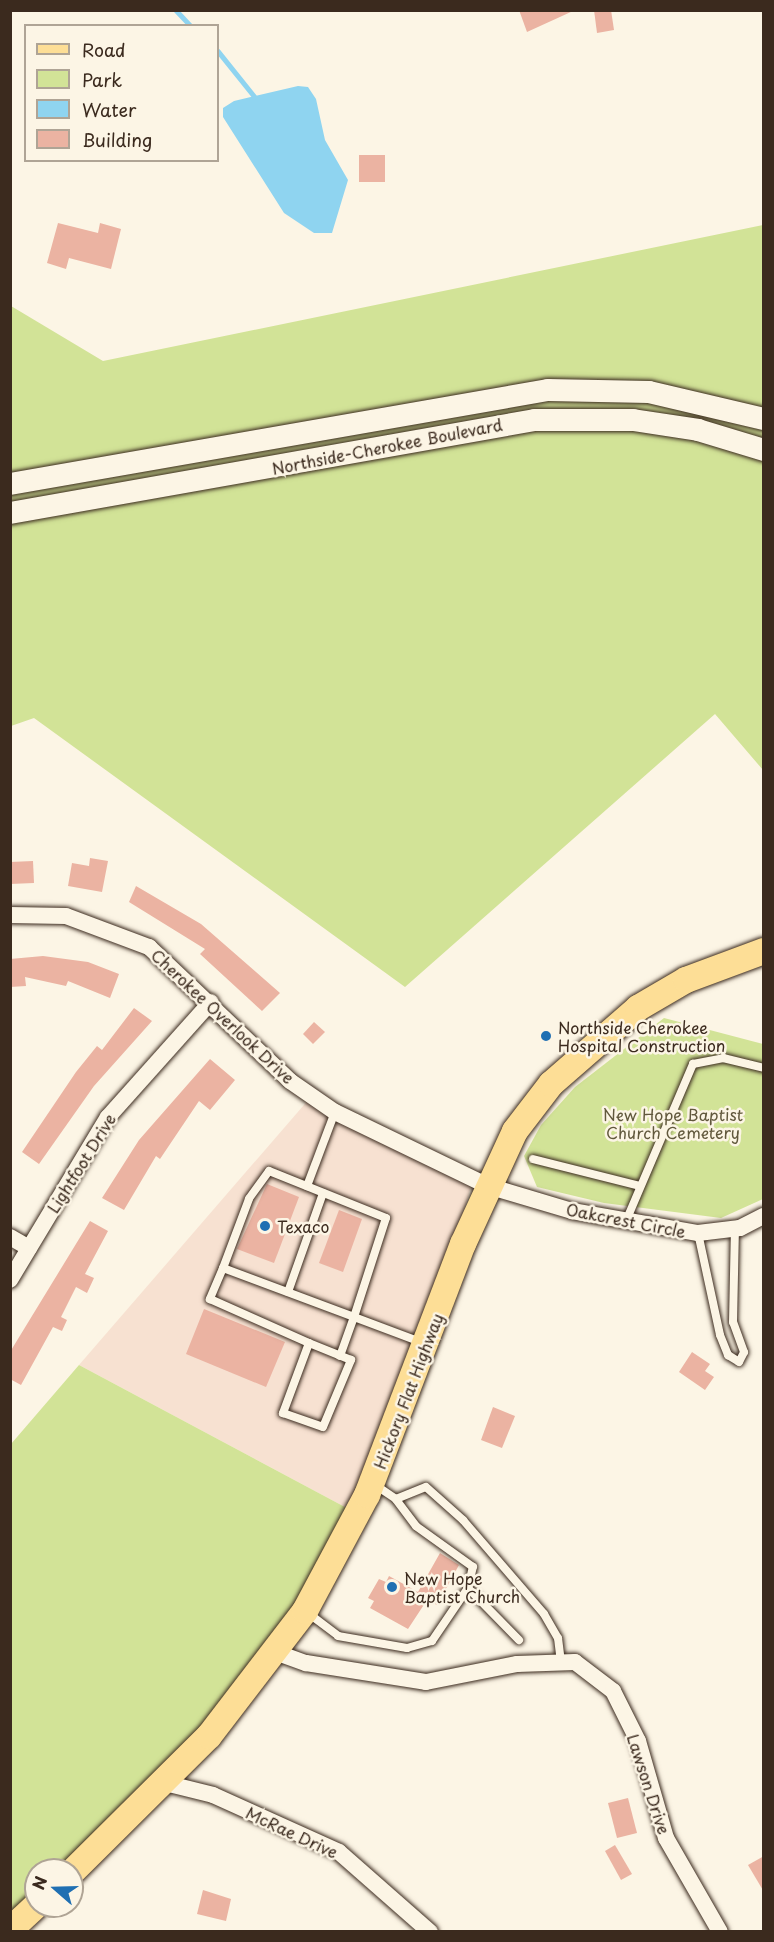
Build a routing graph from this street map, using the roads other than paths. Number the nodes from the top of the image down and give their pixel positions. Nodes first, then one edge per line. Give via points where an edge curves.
1 (764, 419) edge
2 (764, 450) edge
3 (10, 484) edge
4 (10, 513) edge
5 (10, 915) edge
6 (764, 951) edge
7 (211, 1002) junction
8 (764, 1068) edge
9 (335, 1112) junction
10 (533, 1159) dead end
11 (307, 1186) junction
12 (488, 1186) junction
13 (640, 1186) junction
14 (323, 1193) junction
15 (764, 1216) edge
16 (626, 1221) junction
17 (735, 1229) junction
18 (698, 1233) junction
19 (10, 1237) edge
20 (29, 1248) junction
21 (223, 1268) junction
22 (10, 1280) edge
23 (288, 1292) junction
24 (354, 1317) junction
25 (309, 1343) junction
26 (427, 1344) junction
27 (340, 1356) junction
28 (372, 1483) junction
29 (396, 1499) junction
30 (468, 1588) junction
31 (305, 1611) junction
32 (519, 1640) dead end
33 (275, 1652) junction
34 (561, 1662) junction
35 (165, 1783) junction
36 (84, 1861) edge
37 (430, 1932) edge
38 (720, 1932) edge

1 - 3 street, Northside-Cherokee Boulevard via 649,392 548,390
2 - 4 street, Northside-Cherokee Boulevard via 698,430 633,420 535,420
5 - 7 street, Cherokee Overlook Drive via 66,916 120,932 149,947
6 - 12 main road, Hickory Flat Highway via 664,991 607,1031 537,1102 515,1131
7 - 9 street, Cherokee Overlook Drive via 290,1081
7 - 20 street, Lightfoot Drive via 108,1117
8 - 13 lane via 723,1058 693,1064
9 - 11 lane
9 - 12 street, Cherokee Overlook Drive
10 - 13 lane
11 - 14 lane
11 - 21 lane via 269,1171 249,1199
12 - 16 street, Oakcrest Circle
12 - 26 main road, Hickory Flat Highway
13 - 16 lane
14 - 23 lane
14 - 24 lane via 386,1218
15 - 17 street, Oakcrest Circle
16 - 18 street, Oakcrest Circle
17 - 18 street, Oakcrest Circle
17 - 18 lane via 733,1322 744,1352 739,1362 728,1354 720,1335
19 - 20 street
20 - 22 street, Lightfoot Drive
21 - 23 lane
21 - 25 lane via 210,1299
23 - 24 lane
24 - 26 lane
24 - 27 lane
25 - 27 lane
25 - 27 lane via 283,1413 323,1427 351,1360
26 - 28 main road, Hickory Flat Highway
28 - 29 lane
28 - 31 main road, Hickory Flat Highway
29 - 30 lane via 416,1526 473,1567
29 - 34 lane via 426,1487 463,1520 544,1614 558,1638
30 - 31 lane via 432,1641 407,1648 338,1636
30 - 32 lane
31 - 33 main road, Hickory Flat Highway
33 - 34 street, Lawson Drive via 306,1663 426,1682 517,1664
33 - 35 main road, Hickory Flat Highway
34 - 38 street, Lawson Drive via 575,1662 613,1691 638,1741 666,1838
35 - 36 main road, Hickory Flat Highway
35 - 37 street, McRae Drive via 213,1795 339,1852

